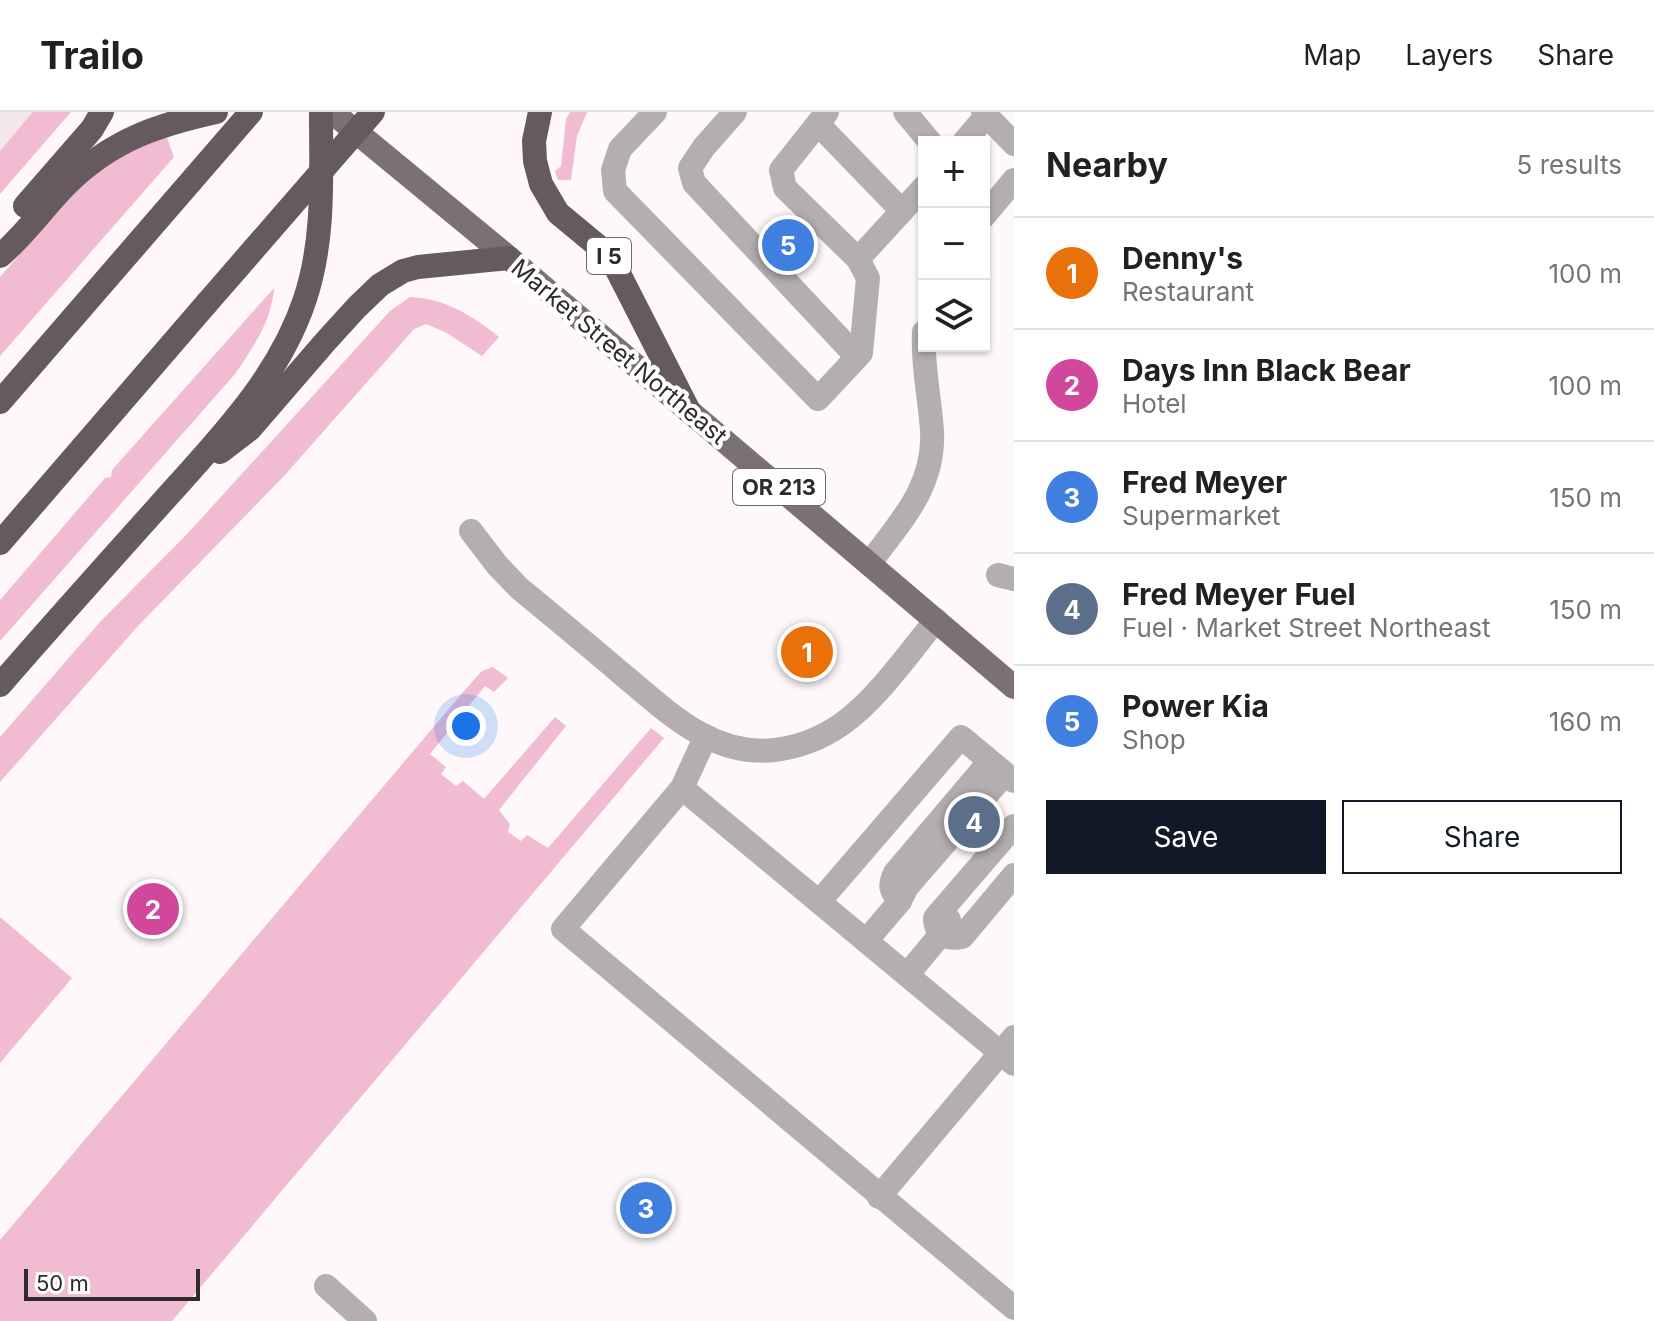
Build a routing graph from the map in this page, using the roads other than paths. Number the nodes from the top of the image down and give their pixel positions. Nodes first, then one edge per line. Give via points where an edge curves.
1 (102, 112) edge
2 (216, 112) edge
3 (251, 112) edge
4 (321, 112) edge
5 (332, 112) edge
6 (373, 112) edge
7 (540, 112) edge
8 (655, 112) edge
9 (735, 112) edge
10 (905, 112) edge
11 (984, 114) edge
12 (822, 118) edge
13 (925, 136) edge
14 (968, 136) edge
15 (1014, 144) edge
16 (1014, 180) edge
17 (918, 194) edge
18 (990, 209) edge
19 (902, 211) junction
20 (0, 235) edge
21 (0, 256) edge
22 (509, 258) junction
23 (858, 259) junction
24 (924, 352) edge
25 (857, 357) junction
26 (0, 402) edge
27 (689, 411) junction
28 (177, 485) junction
29 (471, 531) dead end
30 (0, 543) edge
31 (869, 564) junction
32 (936, 620) junction
33 (0, 685) edge
34 (1014, 687) edge
35 (705, 738) junction
36 (1003, 772) edge
37 (682, 788) junction
38 (1014, 826) edge
39 (1014, 843) edge
40 (1014, 875) edge
41 (819, 902) junction
42 (941, 934) junction
43 (866, 941) junction
44 (907, 975) junction
45 (1009, 1052) edge
46 (879, 1197) junction
47 (326, 1286) dead end
48 (1014, 1308) edge
49 (365, 1321) edge

1 - 20 highway
2 - 21 highway via 171,122 98,157
3 - 26 highway
4 - 28 highway via 321,207 306,298 272,368 246,406
5 - 22 main road, Market Street Northeast / OR 213
6 - 30 highway, bridge
7 - 27 highway, I 5 via 534,141 541,184 558,213 610,256
8 - 25 street via 620,149 613,170 615,191 818,399
9 - 25 street via 690,168 694,183
10 - 13 street
11 - 14 street
11 - 15 street
12 - 19 street
12 - 23 street via 781,170 785,188
16 - 18 street
17 - 19 street
19 - 23 street
22 - 27 main road, Market Street Northeast / OR 213
22 - 28 highway via 418,267 380,285 250,429
23 - 25 street via 868,278
24 - 31 street via 932,433 929,466 918,497
27 - 31 main road, Market Street Northeast / OR 213
28 - 33 highway
29 - 35 street via 519,588
31 - 32 main road, Market Street Northeast / OR 213
32 - 34 main road, Market Street Northeast / OR 213
32 - 35 street via 873,694 824,735 762,751
35 - 37 street
36 - 41 street via 961,737
36 - 43 street via 1008,790 1003,797 919,893 900,901
37 - 41 street
37 - 46 street via 563,929
38 - 42 street via 935,918
39 - 42 street
40 - 42 street via 962,937
41 - 43 street
42 - 44 street
43 - 44 street
44 - 45 street
45 - 46 street
46 - 48 street
47 - 49 street

